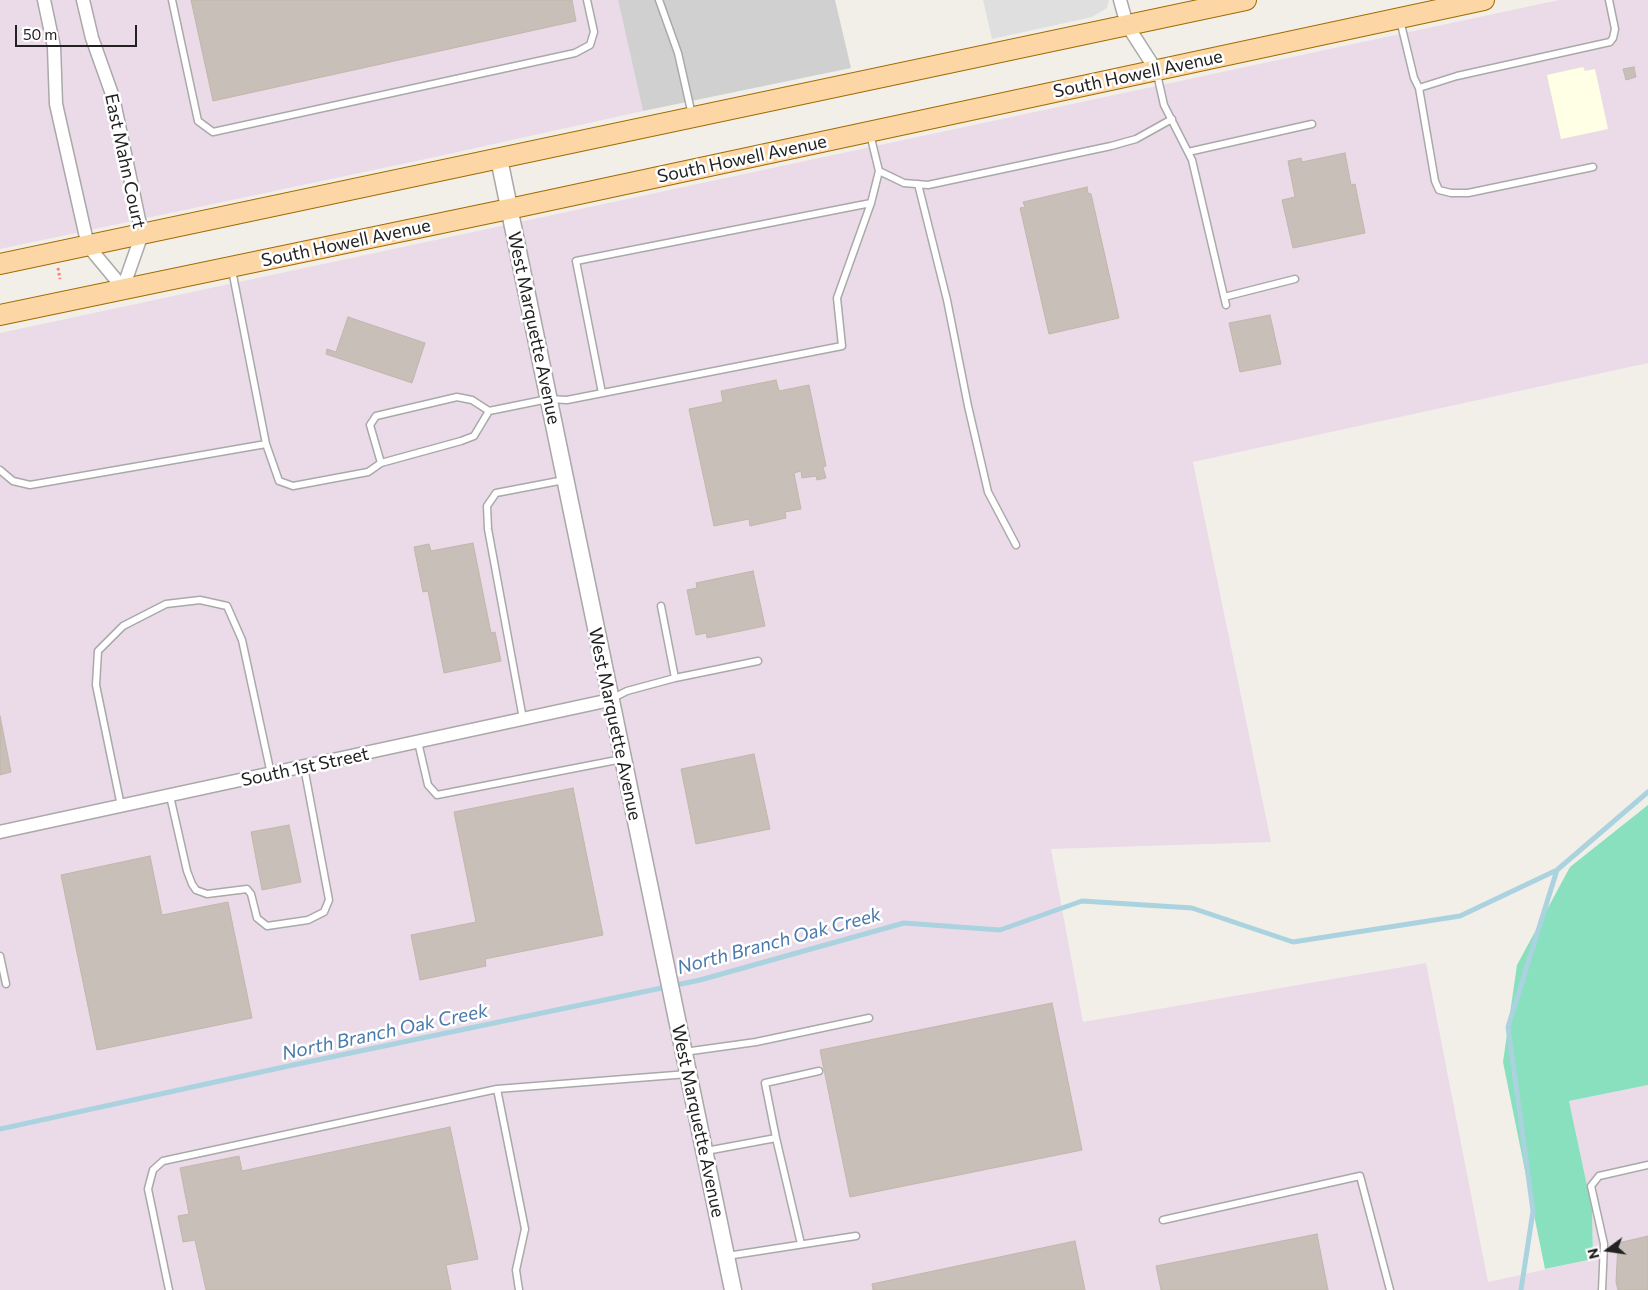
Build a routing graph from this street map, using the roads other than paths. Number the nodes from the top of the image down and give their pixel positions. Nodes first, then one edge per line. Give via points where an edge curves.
1 (44, 0) edge
2 (83, 0) edge
3 (172, 0) edge
4 (587, 0) edge
5 (659, 0) edge
6 (1120, 0) edge
7 (1246, 0) edge
8 (1484, 0) edge
9 (1609, 0) edge
10 (1400, 18) junction
11 (1127, 25) junction
12 (1156, 70) junction
13 (1418, 88) junction
14 (692, 117) junction
15 (1172, 119) junction
16 (1312, 124) dead end
17 (870, 131) junction
18 (1188, 152) junction
19 (499, 158) junction
20 (1593, 167) dead end
21 (879, 171) junction
22 (918, 184) junction
23 (871, 202) junction
24 (509, 209) junction
25 (142, 234) junction
26 (88, 246) junction
27 (0, 264) edge
28 (231, 266) junction
29 (1295, 279) dead end
30 (123, 288) junction
31 (1224, 297) junction
32 (1226, 305) dead end
33 (0, 315) edge
34 (602, 393) junction
35 (548, 399) junction
36 (489, 411) junction
37 (266, 444) junction
38 (381, 463) junction
39 (0, 470) edge
40 (565, 480) junction
41 (1016, 545) dead end
42 (661, 606) dead end
43 (758, 661) dead end
44 (675, 678) junction
45 (610, 700) junction
46 (524, 719) junction
47 (418, 742) junction
48 (622, 759) junction
49 (304, 767) junction
50 (271, 774) junction
51 (170, 796) junction
52 (121, 806) junction
53 (0, 832) edge
54 (0, 956) edge
55 (6, 984) dead end
56 (869, 1018) dead end
57 (683, 1052) junction
58 (819, 1071) dead end
59 (688, 1074) junction
60 (497, 1090) junction
61 (776, 1138) junction
62 (704, 1152) junction
63 (1648, 1165) edge
64 (1163, 1220) dead end
65 (856, 1236) dead end
66 (801, 1244) junction
67 (726, 1256) junction
68 (169, 1290) edge
69 (519, 1290) edge
70 (733, 1290) edge
71 (1390, 1290) edge
72 (1602, 1290) edge

1 - 26 street via 54,47 56,104
2 - 25 street, East Mahn Court via 92,38 113,97
3 - 4 lane via 198,121 213,132 575,53 590,45 594,32
5 - 14 lane via 678,53
6 - 11 street
7 - 11 main road
8 - 10 main road, South Howell Avenue
9 - 13 lane via 1615,29 1610,42 1457,76
10 - 12 main road, South Howell Avenue
10 - 13 lane
11 - 12 street
11 - 14 main road
12 - 15 lane via 1164,105
12 - 17 main road, South Howell Avenue
13 - 20 lane via 1439,190 1451,194 1468,193
14 - 19 main road
15 - 18 lane
15 - 22 lane via 1136,139 1111,146
16 - 18 lane
17 - 21 lane
17 - 24 main road, South Howell Avenue
18 - 31 lane
19 - 24 street, West Marquette Avenue
19 - 25 main road
21 - 22 lane via 904,183
21 - 23 lane
22 - 41 lane via 948,300 988,492
23 - 34 lane via 837,298 842,346
23 - 34 lane via 576,261
24 - 28 main road, South Howell Avenue
24 - 35 street, West Marquette Avenue
25 - 26 main road
25 - 30 street, East Mahn Court
26 - 27 main road
26 - 30 street
28 - 30 main road, South Howell Avenue
28 - 37 lane
29 - 31 lane
30 - 33 main road, South Howell Avenue
31 - 32 lane
34 - 35 lane via 567,400
35 - 36 lane
35 - 40 street, West Marquette Avenue
36 - 38 lane via 474,436
36 - 38 lane via 472,400 457,396 376,416 370,425
37 - 38 lane via 279,481 293,486 368,472
37 - 39 lane via 30,485 13,481
40 - 45 street, West Marquette Avenue
40 - 46 lane via 496,493 487,506 488,529
42 - 44 lane
43 - 44 lane
44 - 45 lane via 627,691
45 - 46 street, South 1st Street
45 - 48 street, West Marquette Avenue
46 - 47 street, South 1st Street
47 - 48 lane via 428,785 436,795
47 - 49 street, South 1st Street
48 - 57 street, West Marquette Avenue
49 - 50 street, South 1st Street
49 - 51 lane via 329,900 324,912 308,920 267,926 260,922 247,889 207,894 196,890 190,879
50 - 51 street, South 1st Street
50 - 52 lane via 242,640 227,606 200,600 166,604 123,626 98,651 96,685
51 - 52 street, South 1st Street
52 - 53 street, South 1st Street
54 - 55 lane
56 - 57 lane via 756,1042
57 - 59 street, West Marquette Avenue
58 - 61 lane via 765,1083
59 - 60 lane
59 - 62 street, West Marquette Avenue
60 - 68 lane via 163,1160 153,1170 148,1189
60 - 69 lane via 525,1229 516,1270
61 - 62 lane
61 - 66 lane
62 - 67 street, West Marquette Avenue
63 - 72 lane via 1599,1176 1591,1186 1604,1244
64 - 71 lane via 1360,1176
65 - 66 lane
66 - 67 lane
67 - 70 street, West Marquette Avenue

